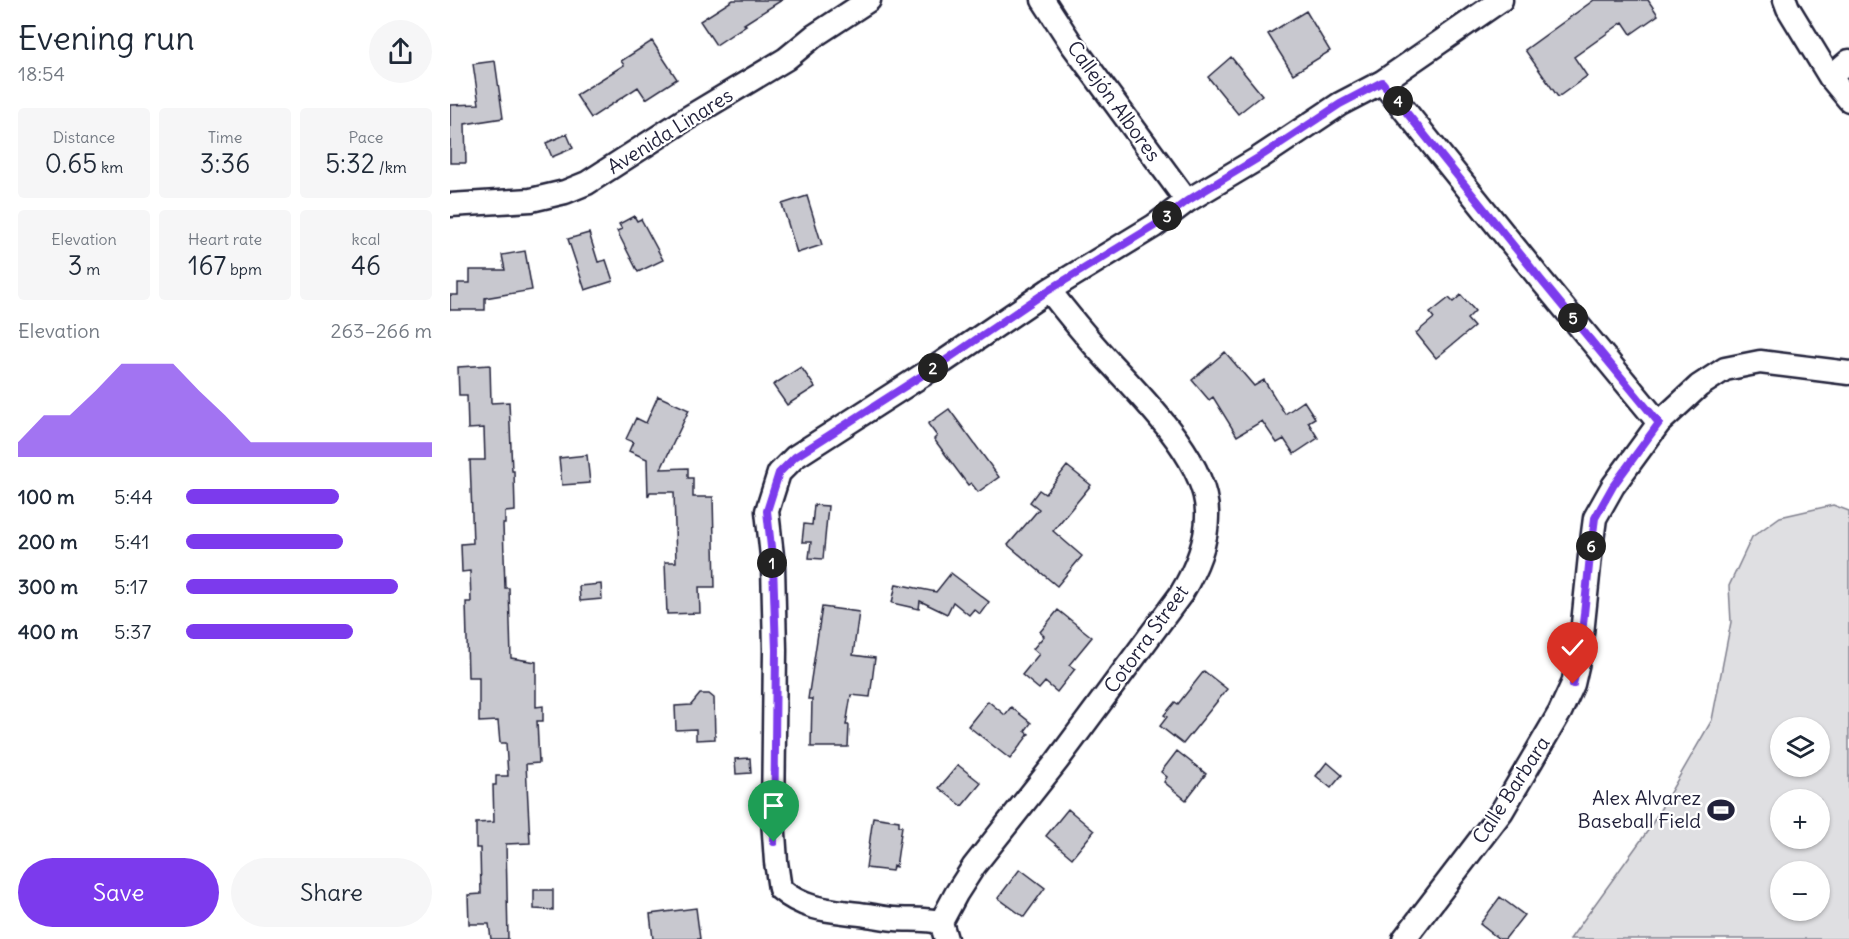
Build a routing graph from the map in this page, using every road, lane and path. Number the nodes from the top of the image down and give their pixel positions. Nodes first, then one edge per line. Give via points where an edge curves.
1 (869, 0) edge
2 (1043, 0) edge
3 (1501, 0) edge
4 (1785, 0) edge
5 (1849, 61) edge
6 (1830, 77) junction
7 (1382, 82) junction
8 (1849, 100) edge
9 (1187, 201) junction
10 (450, 205) edge
11 (1049, 290) junction
12 (1849, 373) edge
13 (1659, 423) junction
14 (944, 930) edge
15 (1404, 939) edge

1 - 10 street, Avenida Linares via 786,59 587,183 531,200
2 - 9 street, Callejón Albores
3 - 7 street
4 - 6 street
5 - 6 street
6 - 8 street
7 - 9 street via 1340,104
7 - 13 street
9 - 11 street via 1154,226
11 - 14 street, Cotorra Street via 1182,447 1200,477 1208,510 1205,540 1181,594 980,858 956,894
11 - 14 street via 795,457 779,473 767,511 776,650 773,819 780,889 793,900 824,909 891,919 930,920
12 - 13 street, Calle Barbara via 1760,362 1725,369 1699,386
13 - 15 street, Calle Barbara via 1595,518 1580,653 1573,684 1560,712 1502,811

